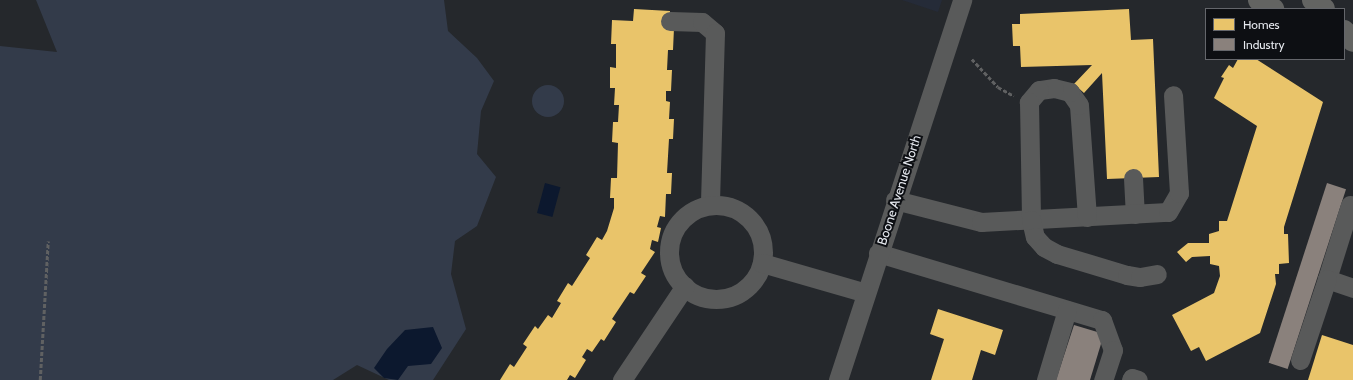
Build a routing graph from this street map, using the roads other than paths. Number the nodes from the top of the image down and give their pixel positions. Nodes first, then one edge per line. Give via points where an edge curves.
1 (962, 0) edge
2 (1259, 0) edge
3 (1312, 0) edge
4 (1271, 8) edge
5 (1323, 8) edge
6 (670, 21) dead end
7 (1345, 32) edge
8 (1353, 41) edge
9 (1173, 95) dead end
10 (1133, 178) dead end
11 (895, 200) junction
12 (710, 205) junction
13 (1350, 205) dead end
14 (1135, 214) junction
15 (1087, 216) junction
16 (1031, 220) junction
17 (878, 254) junction
18 (762, 263) junction
19 (1157, 274) dead end
20 (1328, 279) junction
21 (685, 286) junction
22 (1353, 288) edge
23 (866, 293) junction
24 (1067, 310) junction
25 (1300, 360) dead end
26 (622, 380) edge
27 (838, 380) edge
28 (1046, 380) edge
29 (1103, 380) edge
30 (1131, 380) edge
31 (1138, 380) edge

1 - 11 street, Boone Avenue North
2 - 4 main road
3 - 5 main road
6 - 12 street via 702,22 714,33
7 - 8 main road
9 - 14 street via 1178,193 1168,212
10 - 14 street
11 - 16 street via 981,222
11 - 17 street, Boone Avenue North
12 - 18 street via 738,210 751,219 764,248
12 - 21 street via 693,211 680,221 672,234 669,250 671,265
13 - 20 street
14 - 15 street
15 - 16 street
15 - 16 street via 1079,105 1070,92 1054,88 1039,90 1029,102
16 - 19 street via 1035,236 1044,247 1057,254 1127,275 1140,277
17 - 23 street, Boone Avenue North
17 - 24 street
18 - 21 street via 751,283 732,296 717,299 702,297
18 - 23 street
20 - 22 street
20 - 25 street
21 - 26 street
23 - 27 street, Boone Avenue North
24 - 28 street
24 - 29 street via 1102,320 1113,350
30 - 31 street

